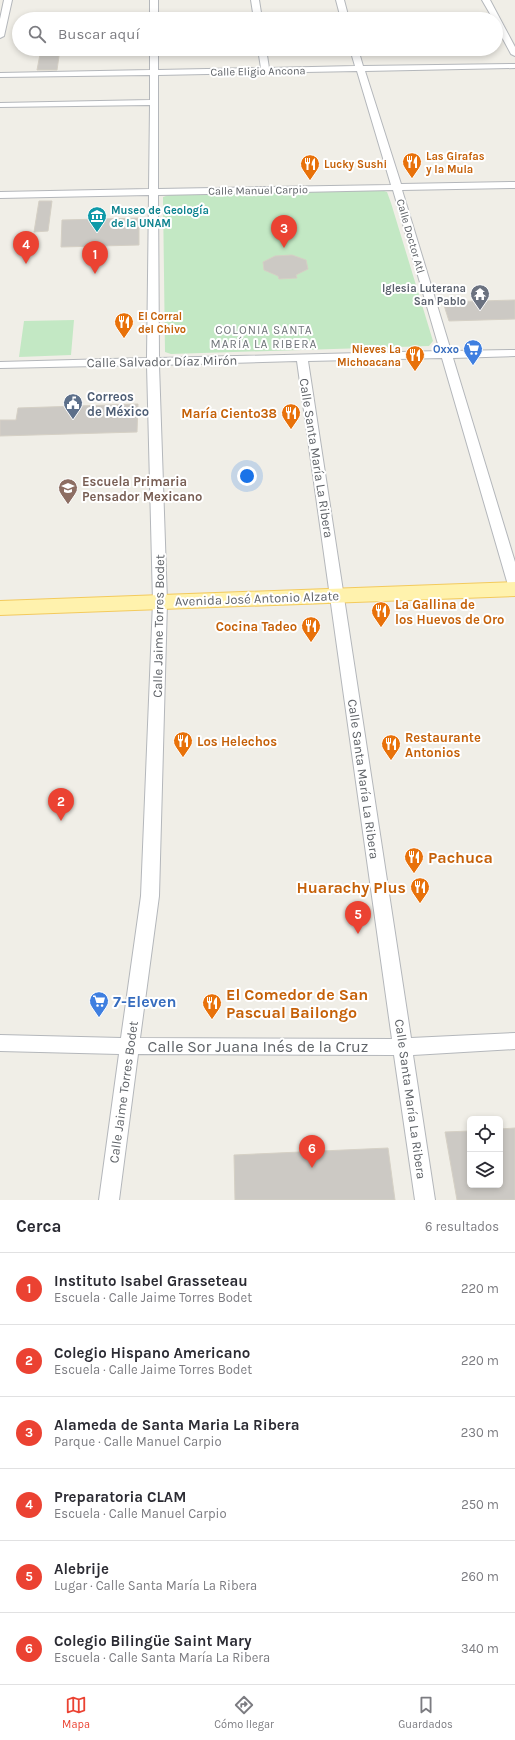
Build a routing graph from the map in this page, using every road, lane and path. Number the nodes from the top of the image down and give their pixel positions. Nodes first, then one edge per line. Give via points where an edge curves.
1 (8, 0) edge
2 (154, 0) edge
3 (255, 0) edge
4 (340, 0) edge
5 (486, 0) edge
6 (154, 12) edge
7 (257, 12) edge
8 (343, 12) edge
9 (492, 12) edge
10 (503, 32) edge
11 (0, 35) edge
12 (515, 54) edge
13 (154, 56) edge
14 (263, 56) edge
15 (356, 56) edge
16 (515, 66) edge
17 (360, 68) junction
18 (265, 71) junction
19 (154, 73) junction
20 (0, 75) edge
21 (154, 102) junction
22 (0, 105) edge
23 (515, 184) edge
24 (397, 188) junction
25 (154, 192) junction
26 (0, 195) edge
27 (515, 353) edge
28 (446, 355) junction
29 (302, 358) junction
30 (153, 361) junction
31 (0, 365) edge
32 (515, 585) edge
33 (515, 589) edge
34 (338, 595) junction
35 (160, 602) junction
36 (0, 608) edge
37 (515, 1041) edge
38 (0, 1043) edge
39 (130, 1046) junction
40 (403, 1047) junction
41 (109, 1200) edge
42 (425, 1200) edge

1 - 11 street
2 - 6 street
3 - 7 street
4 - 8 street
5 - 9 street
10 - 12 street
13 - 19 street, Calle Jaime Torres Bodet
14 - 18 street
15 - 17 street, Calle Doctor Atl
16 - 17 street, Calle Eligio Ancona
17 - 18 street, Calle Eligio Ancona
17 - 24 street, Calle Doctor Atl
18 - 19 street, Calle Eligio Ancona
19 - 20 street, Calle Eligio Ancona
19 - 21 street, Calle Jaime Torres Bodet
21 - 22 street
21 - 25 street, Calle Jaime Torres Bodet
23 - 24 street, Calle Manuel Carpio
24 - 25 street, Calle Manuel Carpio
24 - 28 street, Calle Doctor Atl
25 - 26 street, Calle Manuel Carpio
25 - 30 street, Calle Jaime Torres Bodet
27 - 28 street, Calle Salvador Díaz Mirón
28 - 29 street, Calle Salvador Díaz Mirón
28 - 32 street, Calle Doctor Atl
29 - 30 street, Calle Salvador Díaz Mirón
29 - 34 street, Calle Santa María La Ribera
30 - 31 street, Calle Salvador Díaz Mirón
30 - 35 street, Calle Jaime Torres Bodet
33 - 34 main road, Avenida José Antonio Alzate
34 - 35 main road, Avenida José Antonio Alzate
34 - 40 street, Calle Santa María La Ribera
35 - 36 main road, Avenida José Antonio Alzate
35 - 39 street, Calle Jaime Torres Bodet via 150,896
37 - 40 street, Calle Sor Juana Inés de la Cruz
38 - 39 street, Calle Sor Juana Inés de la Cruz
39 - 40 street, Calle Sor Juana Inés de la Cruz
39 - 41 street, Calle Jaime Torres Bodet
40 - 42 street, Calle Santa María La Ribera

